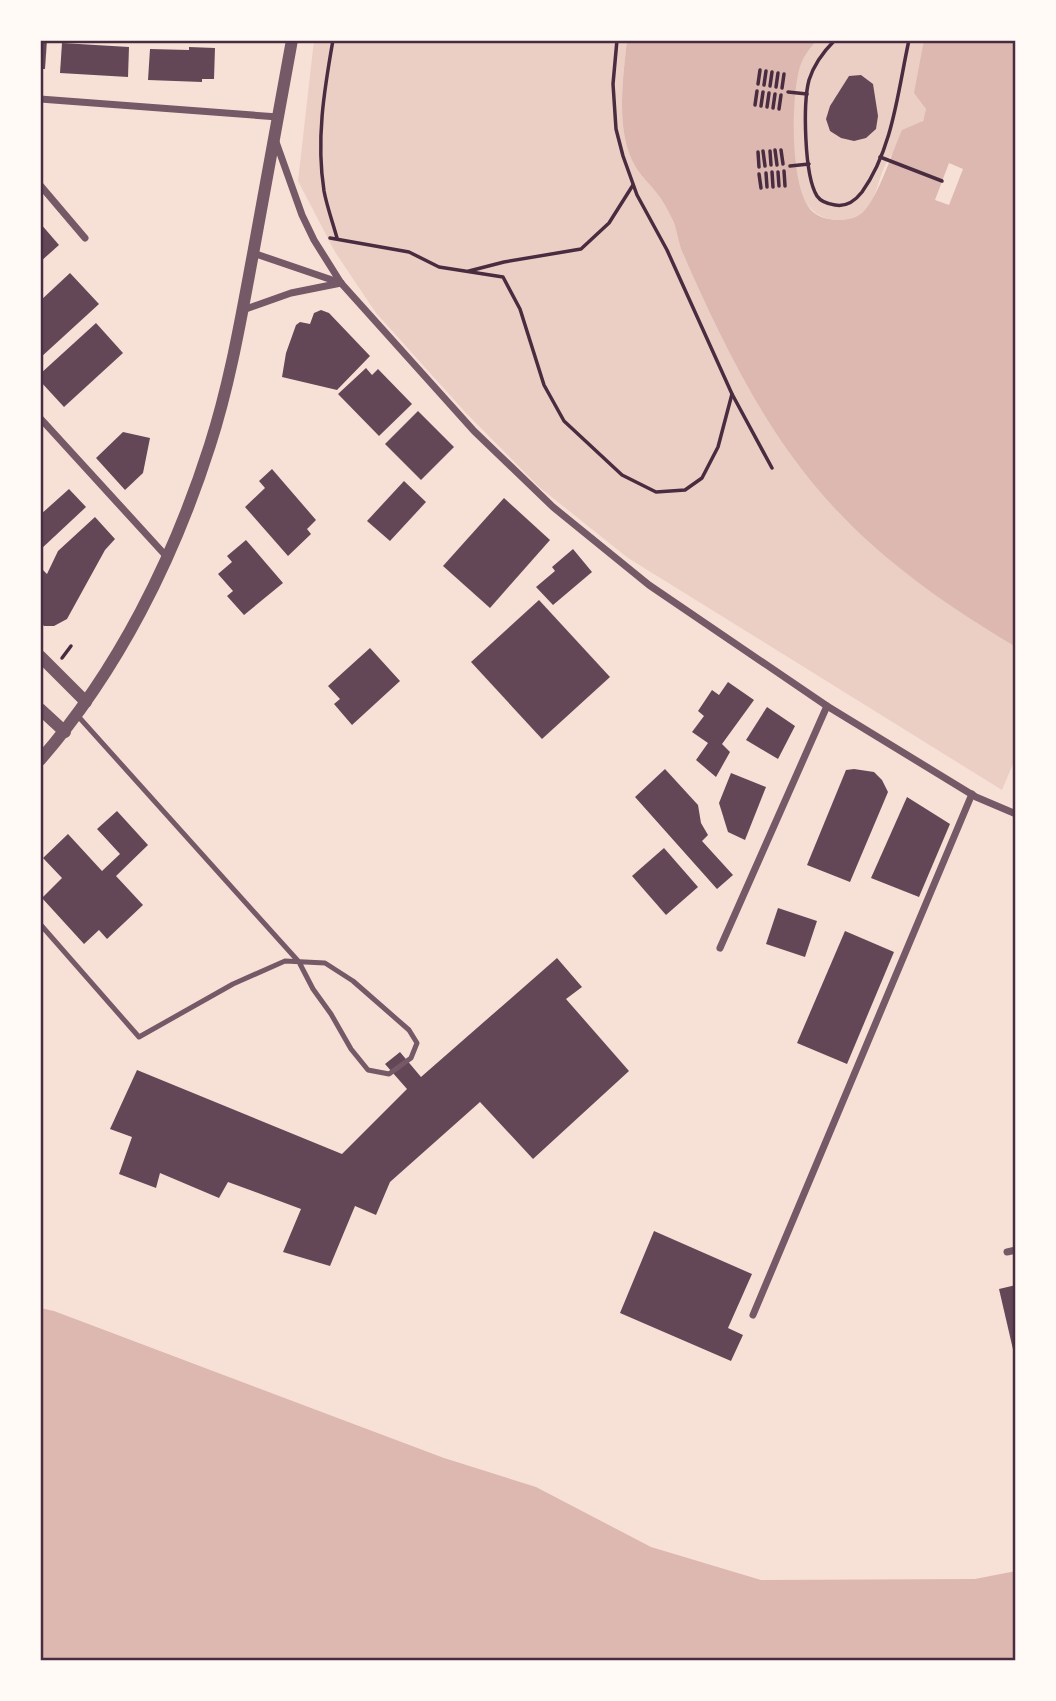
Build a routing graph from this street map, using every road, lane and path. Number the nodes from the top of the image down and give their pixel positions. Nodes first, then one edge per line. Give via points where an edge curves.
1 (292, 40) edge
2 (333, 40) edge
3 (617, 40) edge
4 (835, 40) edge
5 (909, 40) edge
6 (760, 70) dead end
7 (766, 71) dead end
8 (772, 72) dead end
9 (778, 73) dead end
10 (784, 74) dead end
11 (758, 84) dead end
12 (764, 85) dead end
13 (770, 86) dead end
14 (776, 87) dead end
15 (782, 88) dead end
16 (757, 91) dead end
17 (763, 92) dead end
18 (788, 92) dead end
19 (769, 93) dead end
20 (775, 94) dead end
21 (807, 94) junction
22 (781, 95) dead end
23 (40, 99) edge
24 (755, 105) dead end
25 (761, 106) dead end
26 (767, 107) dead end
27 (773, 108) dead end
28 (779, 109) dead end
29 (278, 117) junction
30 (275, 139) junction
31 (775, 150) dead end
32 (782, 150) dead end
33 (769, 151) dead end
34 (758, 152) dead end
35 (763, 152) dead end
36 (880, 157) junction
37 (783, 164) dead end
38 (808, 164) junction
39 (771, 165) dead end
40 (777, 165) dead end
41 (765, 166) dead end
42 (790, 166) dead end
43 (759, 167) dead end
44 (784, 171) dead end
45 (772, 172) dead end
46 (778, 172) dead end
47 (760, 173) dead end
48 (766, 173) dead end
49 (942, 181) dead end
50 (40, 185) edge
51 (634, 185) junction
52 (779, 186) dead end
53 (785, 186) dead end
54 (767, 187) dead end
55 (773, 187) dead end
56 (761, 188) dead end
57 (85, 238) dead end
58 (337, 238) junction
59 (314, 240) junction
60 (253, 253) junction
61 (466, 272) junction
62 (341, 283) junction
63 (243, 310) junction
64 (732, 394) junction
65 (40, 418) edge
66 (772, 468) dead end
67 (167, 558) junction
68 (40, 656) edge
69 (86, 702) junction
70 (827, 706) junction
71 (40, 709) edge
72 (77, 715) junction
73 (65, 732) junction
74 (40, 760) edge
75 (972, 794) junction
76 (1016, 814) edge
77 (40, 924) edge
78 (720, 948) dead end
79 (299, 962) junction
80 (1016, 1250) edge
81 (1007, 1252) dead end
82 (752, 1315) dead end

1 - 29 street
2 - 58 path via 320,152 324,193
3 - 51 path via 613,84 617,129
4 - 21 path via 819,57
5 - 36 path via 896,109
6 - 11 path
7 - 12 path
8 - 13 path
9 - 14 path
10 - 15 path
16 - 24 path
17 - 25 path
18 - 21 path
19 - 26 path
20 - 27 path
21 - 38 path
22 - 28 path
23 - 29 street
29 - 30 street
30 - 59 street
30 - 60 street
31 - 40 path
32 - 37 path
33 - 39 path
34 - 43 path
35 - 41 path
36 - 38 path via 863,191 840,206 825,204 817,197
36 - 49 path
38 - 42 path
44 - 53 path
45 - 55 path
46 - 52 path
47 - 56 path
48 - 54 path
50 - 57 street
51 - 61 path via 609,223 581,249
51 - 64 path
58 - 59 path
58 - 61 path via 409,251 439,267
59 - 62 street
60 - 62 street
60 - 63 street
61 - 64 path via 503,277 520,309 544,385 564,421 622,475 656,492 685,490 702,478 718,447
62 - 63 street via 291,293
62 - 70 street via 474,431 552,507 649,585
63 - 67 street via 211,444
64 - 66 path
65 - 67 street
67 - 69 street
68 - 69 street
69 - 72 street
70 - 75 street
70 - 78 street
71 - 73 street
72 - 73 street
72 - 79 lane
73 - 74 street
75 - 76 street
75 - 82 street
77 - 79 lane via 139,1037 233,984 285,961
79 - 79 lane via 325,963 361,988 409,1030 417,1043 411,1058 389,1074 368,1070
80 - 81 street

